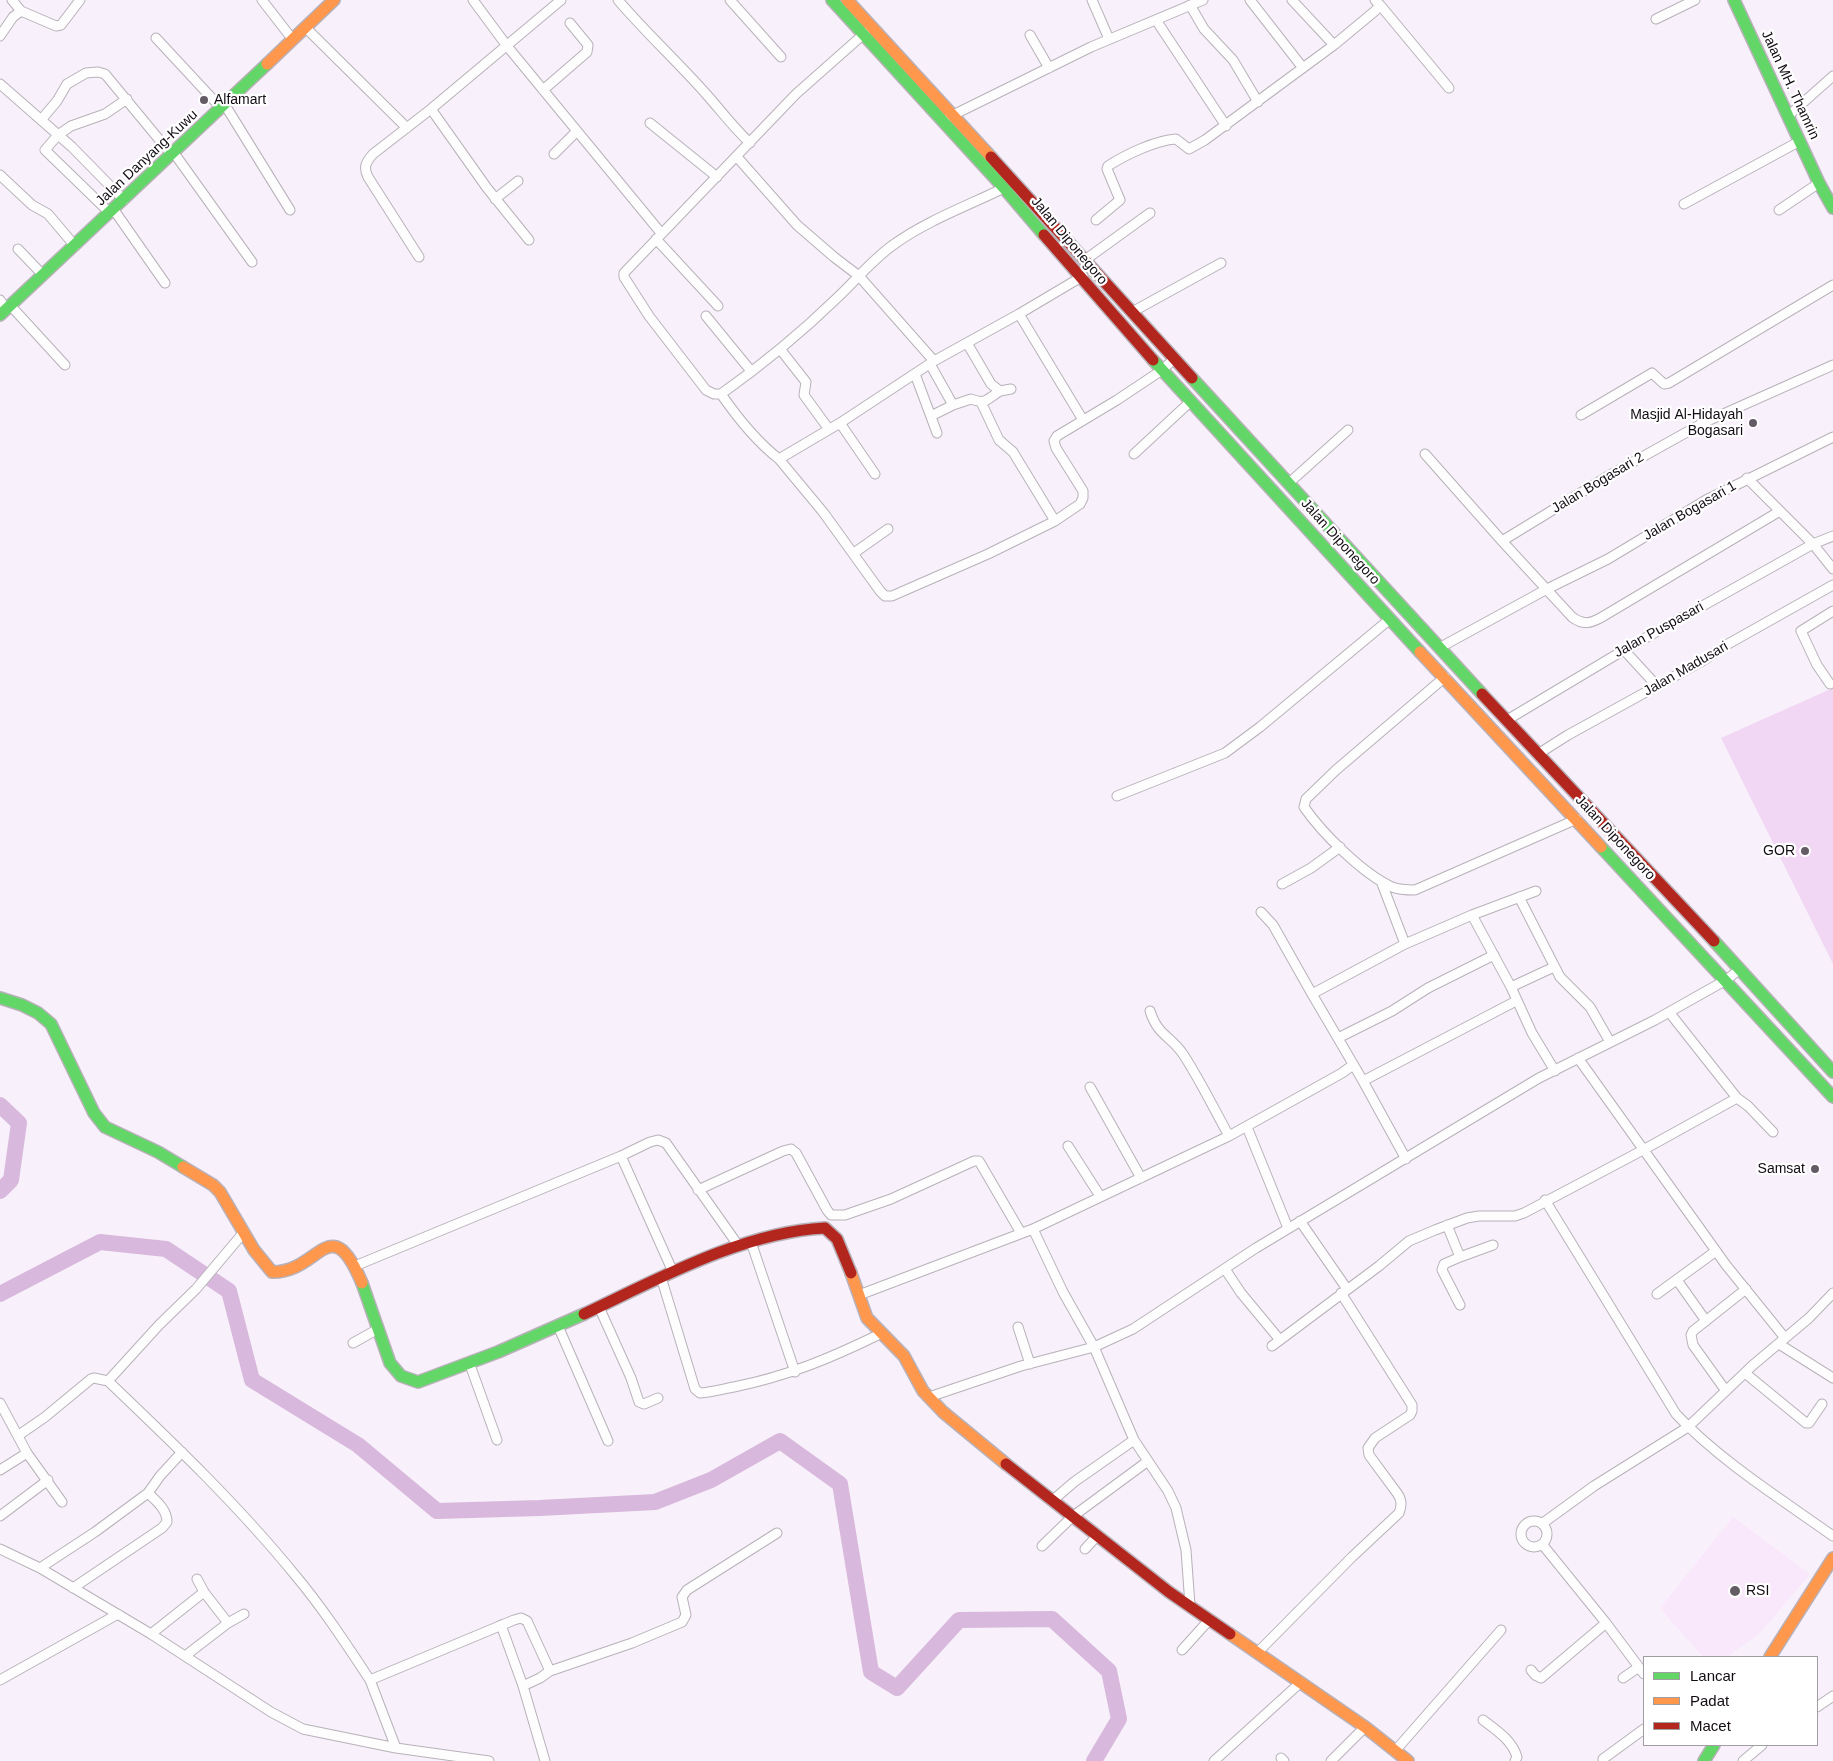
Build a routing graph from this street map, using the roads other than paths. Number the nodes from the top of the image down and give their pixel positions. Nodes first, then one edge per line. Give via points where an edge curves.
1 (12, 0) edge
2 (80, 0) edge
3 (262, 0) edge
4 (334, 0) edge
5 (473, 0) edge
6 (561, 0) edge
7 (618, 0) edge
8 (730, 0) edge
9 (832, 0) edge
10 (847, 0) edge
11 (1092, 0) edge
12 (1203, 0) edge
13 (1250, 0) edge
14 (1292, 0) edge
15 (1696, 0) edge
16 (1734, 0) edge
17 (1378, 3) edge
18 (1190, 5) junction
19 (21, 11) junction
20 (1656, 19) dead end
21 (1156, 20) junction
22 (570, 23) dead end
23 (305, 27) junction
24 (868, 31) junction
25 (1030, 35) dead end
26 (0, 36) edge
27 (156, 38) dead end
28 (1110, 39) junction
29 (293, 40) junction
30 (1334, 45) junction
31 (507, 46) junction
32 (780, 57) dead end
33 (1049, 68) junction
34 (1303, 68) junction
35 (1833, 76) edge
36 (0, 84) edge
37 (1449, 88) dead end
38 (543, 90) junction
39 (127, 99) junction
40 (1258, 102) junction
41 (223, 107) junction
42 (431, 109) junction
43 (953, 115) junction
44 (1788, 116) junction
45 (41, 120) junction
46 (942, 120) junction
47 (650, 123) dead end
48 (1226, 126) junction
49 (408, 128) junction
50 (577, 131) junction
51 (58, 135) junction
52 (1800, 141) junction
53 (750, 143) junction
54 (173, 154) junction
55 (554, 154) dead end
56 (737, 157) junction
57 (0, 175) edge
58 (717, 176) junction
59 (518, 181) dead end
60 (1819, 183) junction
61 (1004, 188) junction
62 (496, 199) junction
63 (124, 200) junction
64 (1684, 204) dead end
65 (1833, 208) edge
66 (290, 210) dead end
67 (1779, 210) dead end
68 (112, 212) junction
69 (1150, 213) dead end
70 (1096, 220) dead end
71 (658, 236) junction
72 (530, 240) dead end
73 (74, 246) junction
74 (18, 249) dead end
75 (419, 256) dead end
76 (1086, 260) junction
77 (252, 262) dead end
78 (1221, 263) dead end
79 (1094, 270) junction
80 (42, 275) junction
81 (859, 276) junction
82 (1080, 278) junction
83 (165, 283) dead end
84 (1833, 285) edge
85 (718, 306) dead end
86 (4, 307) edge
87 (1132, 312) junction
88 (1019, 314) junction
89 (706, 316) dead end
90 (967, 343) junction
91 (780, 349) junction
92 (1175, 358) junction
93 (932, 362) junction
94 (65, 365) dead end
95 (1833, 366) edge
96 (1162, 370) junction
97 (751, 371) junction
98 (915, 374) junction
99 (1011, 389) dead end
100 (1000, 391) junction
101 (721, 394) junction
102 (1191, 401) junction
103 (981, 402) junction
104 (953, 405) junction
105 (1581, 415) dead end
106 (931, 416) junction
107 (1083, 420) junction
108 (840, 422) junction
109 (828, 428) junction
110 (1348, 430) dead end
111 (937, 432) dead end
112 (1833, 437) edge
113 (1134, 454) dead end
114 (1425, 454) dead end
115 (779, 459) junction
116 (875, 474) dead end
117 (1747, 478) junction
118 (1289, 482) junction
119 (1780, 511) junction
120 (1055, 521) junction
121 (888, 529) dead end
122 (1833, 536) edge
123 (1502, 541) junction
124 (1813, 544) junction
125 (854, 553) junction
126 (1833, 569) edge
127 (1833, 585) edge
128 (1548, 589) junction
129 (1833, 611) edge
130 (1390, 619) junction
131 (1439, 648) junction
132 (1624, 650) junction
133 (1445, 677) junction
134 (1830, 684) dead end
135 (1657, 686) junction
136 (1507, 720) junction
137 (1538, 754) junction
138 (1117, 796) dead end
139 (1577, 819) junction
140 (1340, 847) junction
141 (1381, 881) junction
142 (1282, 884) dead end
143 (1536, 891) dead end
144 (1519, 897) junction
145 (1262, 912) dead end
146 (1472, 915) junction
147 (1405, 944) junction
148 (1494, 955) junction
149 (1554, 968) junction
150 (1739, 970) junction
151 (1726, 980) junction
152 (1511, 987) junction
153 (1312, 994) junction
154 (0, 998) edge
155 (1516, 1001) junction
156 (1150, 1011) dead end
157 (1669, 1012) junction
158 (1338, 1038) junction
159 (1610, 1042) junction
160 (1578, 1058) junction
161 (1353, 1064) junction
162 (1555, 1071) junction
163 (1833, 1072) edge
164 (1364, 1081) junction
165 (1090, 1088) dead end
166 (1833, 1097) edge
167 (1737, 1098) junction
168 (1247, 1127) junction
169 (1773, 1132) dead end
170 (1229, 1136) junction
171 (1068, 1146) dead end
172 (1643, 1150) junction
173 (621, 1156) junction
174 (1406, 1159) junction
175 (1141, 1178) junction
176 (698, 1190) junction
177 (1100, 1196) junction
178 (1545, 1200) junction
179 (831, 1215) junction
180 (1300, 1221) junction
181 (1447, 1225) junction
182 (825, 1228) junction
183 (1288, 1228) junction
184 (1033, 1229) junction
185 (244, 1232) junction
186 (1021, 1233) junction
187 (751, 1242) junction
188 (738, 1245) junction
189 (1493, 1245) dead end
190 (1716, 1251) junction
191 (1460, 1257) junction
192 (356, 1266) junction
193 (1225, 1269) junction
194 (673, 1272) junction
195 (661, 1277) junction
196 (1677, 1280) junction
197 (1746, 1289) junction
198 (1344, 1291) junction
199 (1833, 1293) edge
200 (1657, 1294) dead end
201 (859, 1295) junction
202 (1460, 1305) dead end
203 (599, 1307) junction
204 (1706, 1321) junction
205 (558, 1326) junction
206 (1018, 1327) dead end
207 (378, 1328) junction
208 (880, 1334) junction
209 (1280, 1340) junction
210 (1782, 1341) junction
211 (353, 1343) dead end
212 (1272, 1346) dead end
213 (1094, 1347) junction
214 (469, 1362) junction
215 (1030, 1364) junction
216 (795, 1372) junction
217 (1745, 1373) junction
218 (1833, 1378) edge
219 (108, 1381) junction
220 (1726, 1391) junction
221 (929, 1397) junction
222 (658, 1398) dead end
223 (0, 1403) edge
224 (1822, 1404) dead end
225 (4, 1416) edge
226 (1688, 1426) junction
227 (18, 1435) junction
228 (496, 1440) dead end
229 (608, 1440) dead end
230 (1134, 1440) junction
231 (182, 1452) junction
232 (27, 1453) junction
233 (1148, 1461) junction
234 (0, 1470) edge
235 (48, 1480) junction
236 (148, 1493) junction
237 (1052, 1501) junction
238 (62, 1502) dead end
239 (0, 1516) edge
240 (1072, 1517) junction
241 (1543, 1523) junction
242 (778, 1532) dead end
243 (1097, 1536) junction
244 (1833, 1536) edge
245 (1542, 1544) junction
246 (1042, 1546) dead end
247 (0, 1549) edge
248 (1085, 1549) dead end
249 (1833, 1558) edge
250 (40, 1568) junction
251 (197, 1579) dead end
252 (73, 1588) junction
253 (204, 1592) junction
254 (1190, 1605) junction
255 (118, 1614) junction
256 (244, 1614) dead end
257 (1210, 1619) junction
258 (228, 1623) junction
259 (1606, 1623) junction
260 (501, 1625) junction
261 (1501, 1630) dead end
262 (151, 1634) junction
263 (1182, 1650) dead end
264 (1258, 1652) junction
265 (185, 1656) junction
266 (1771, 1656) edge
267 (1531, 1670) dead end
268 (550, 1671) junction
269 (1642, 1671) edge
270 (1623, 1678) dead end
271 (0, 1680) edge
272 (370, 1680) junction
273 (1301, 1682) junction
274 (523, 1686) junction
275 (1833, 1696) edge
276 (1818, 1706) edge
277 (1483, 1720) dead end
278 (1364, 1727) junction
279 (1643, 1730) edge
280 (1761, 1746) edge
281 (396, 1748) junction
282 (1395, 1751) junction
283 (1603, 1759) dead end
284 (489, 1761) edge
285 (545, 1761) edge
286 (1214, 1761) edge
287 (1331, 1761) edge
288 (1408, 1761) edge
289 (1515, 1761) edge
290 (1743, 1761) edge

1 - 19 street
2 - 19 street via 59,26
3 - 29 street
4 - 23 main road, Jalan Danyang-Kuwu
5 - 31 street
6 - 31 street
7 - 53 street
8 - 32 street
9 - 24 main road, Jalan Diponegoro
10 - 24 main road, Jalan Diponegoro
11 - 28 street
12 - 18 street
13 - 34 street
14 - 30 street
15 - 20 street
16 - 44 main road, Jalan MH. Thamrin
17 - 30 street
17 - 37 street
18 - 21 street
18 - 40 street via 1204,29 1233,60
19 - 26 street
21 - 28 street
21 - 48 street
22 - 38 street via 588,44 587,52
23 - 29 main road, Jalan Danyang-Kuwu
23 - 49 street
24 - 43 main road, Jalan Diponegoro
24 - 46 main road, Jalan Diponegoro
24 - 53 street via 796,94
25 - 33 street
27 - 41 street
28 - 33 street
29 - 41 main road, Jalan Danyang-Kuwu
30 - 34 street
31 - 38 street
31 - 42 street
33 - 43 street
34 - 40 street
35 - 44 street
36 - 45 street
38 - 50 street
39 - 45 street via 105,74 86,73 67,84
39 - 51 street via 105,114 78,123
39 - 54 street
40 - 48 street
41 - 54 main road, Jalan Danyang-Kuwu
41 - 66 street
42 - 49 street
42 - 62 street
43 - 46 street
43 - 76 main road, Jalan Diponegoro
44 - 52 main road, Jalan MH. Thamrin
45 - 51 street
46 - 61 main road, Jalan Diponegoro
47 - 58 street
48 - 70 street via 1190,149 1174,138 1141,149 1108,166 1120,200
49 - 75 street via 373,154 365,170
50 - 55 street
50 - 71 street
51 - 63 street
51 - 68 street via 45,150
52 - 60 main road, Jalan MH. Thamrin
52 - 64 street
53 - 56 street
54 - 63 main road, Jalan Danyang-Kuwu
54 - 77 street
56 - 58 street
56 - 81 street via 796,225
57 - 73 street via 48,214
58 - 71 street
59 - 62 street
60 - 65 main road, Jalan MH. Thamrin
60 - 67 street
61 - 81 street via 893,244
61 - 82 main road, Jalan Diponegoro
62 - 72 street
63 - 68 main road, Jalan Danyang-Kuwu
68 - 73 main road, Jalan Danyang-Kuwu
68 - 83 street
69 - 76 street
71 - 85 street
71 - 101 street via 623,275 649,316 706,390
73 - 80 main road, Jalan Danyang-Kuwu
74 - 80 street
76 - 79 main road, Jalan Diponegoro
78 - 87 street
79 - 82 street
79 - 87 main road, Jalan Diponegoro
80 - 86 main road, Jalan Danyang-Kuwu
81 - 91 street
81 - 93 street
82 - 88 street
82 - 96 main road, Jalan Diponegoro
84 - 105 street via 1669,383 1664,384 1652,373
86 - 94 street
87 - 92 main road, Jalan Diponegoro
88 - 90 street
88 - 107 street
89 - 97 street
90 - 93 street
90 - 100 street via 991,384
91 - 97 street
91 - 109 street via 806,382 804,396
92 - 96 street
92 - 118 main road, Jalan Diponegoro
93 - 98 street
93 - 104 street
95 - 123 street, Jalan Bogasari 2 via 1703,423 1610,474
96 - 102 main road, Jalan Diponegoro
96 - 107 street
97 - 101 street
98 - 106 street
98 - 108 street
99 - 100 street
100 - 103 street
101 - 115 street
102 - 113 street
102 - 130 main road, Jalan Diponegoro
103 - 104 street via 971,399
103 - 120 street via 999,440 1013,452
104 - 106 street
106 - 111 street
107 - 120 street via 1057,436 1054,442 1084,491 1080,504
108 - 109 street
108 - 116 street
109 - 115 street
110 - 118 street
112 - 117 street, Jalan Bogasari 1
114 - 123 street
115 - 125 street
117 - 119 street
117 - 128 street, Jalan Bogasari 1 via 1608,560
118 - 131 main road, Jalan Diponegoro
119 - 124 street
119 - 128 street via 1588,624 1572,617
120 - 125 street via 892,596 885,596 880,591
121 - 125 street
122 - 124 street, Jalan Puspasari
123 - 128 street
124 - 126 street
124 - 132 street, Jalan Puspasari
127 - 135 street, Jalan Madusari
128 - 131 street, Jalan Bogasari 1
129 - 134 street via 1801,631
130 - 133 main road, Jalan Diponegoro
130 - 138 street via 1225,753
131 - 136 main road, Jalan Diponegoro
132 - 135 street
132 - 136 street, Jalan Puspasari
133 - 139 main road, Jalan Diponegoro
133 - 140 street via 1306,799 1304,807
135 - 137 street, Jalan Madusari
136 - 137 main road, Jalan Diponegoro
137 - 150 main road, Jalan Diponegoro
139 - 141 street via 1415,890 1393,888
139 - 151 main road, Jalan Diponegoro
140 - 141 street via 1354,862
140 - 142 street via 1312,868
141 - 147 street
143 - 144 street
144 - 146 street
144 - 149 street
145 - 153 street via 1273,925
146 - 147 street
146 - 148 street
147 - 153 street
148 - 152 street
148 - 158 street
149 - 152 street
149 - 159 street via 1590,1007
150 - 151 street
150 - 163 main road, Jalan Diponegoro
151 - 157 street
151 - 166 main road, Jalan Diponegoro
152 - 155 street
153 - 158 street
154 - 185 main road via 38,1013 52,1024 94,1113 105,1127 158,1152 213,1185
155 - 162 street
155 - 164 street
156 - 170 street via 1159,1031 1183,1055
157 - 159 street
157 - 167 street
158 - 161 street
159 - 160 street
160 - 162 street
160 - 172 street
161 - 164 street
161 - 168 street
162 - 174 street
164 - 174 street
165 - 175 street
167 - 169 street
167 - 172 street
168 - 170 street
168 - 183 street
170 - 175 street
171 - 177 street
172 - 178 street
172 - 190 street
173 - 176 street via 650,1142 666,1143
173 - 192 street
173 - 194 street
174 - 180 street
175 - 177 street
176 - 179 street via 791,1149
176 - 188 street
177 - 184 street
178 - 181 street via 1515,1216 1479,1216
178 - 226 street via 1676,1414
179 - 182 street
179 - 186 street via 845,1215 891,1199 974,1161 982,1165
180 - 183 street
180 - 198 street
181 - 191 street
181 - 198 street via 1409,1242
182 - 187 main road via 802,1229
182 - 201 main road via 837,1239
183 - 193 street
184 - 186 street
184 - 213 street via 1062,1292
185 - 192 main road via 272,1272 290,1271 335,1246 346,1251
185 - 219 street via 196,1289
186 - 201 street
187 - 188 main road
187 - 216 street
188 - 194 main road
189 - 191 street
190 - 196 street
190 - 197 street
191 - 202 street via 1442,1267
192 - 207 main road
193 - 209 street
193 - 213 street via 1134,1329
194 - 195 main road
195 - 203 main road
195 - 216 street via 698,1392 755,1383
196 - 200 street
196 - 204 street
197 - 204 street
197 - 210 street
198 - 209 street
198 - 264 street via 1412,1405 1410,1415 1375,1438 1368,1448 1369,1455 1401,1499 1402,1506 1399,1513
199 - 210 street
201 - 208 main road via 868,1318
203 - 205 main road
203 - 222 street via 639,1402 644,1404
204 - 220 street via 1693,1331 1690,1339
205 - 214 main road
205 - 229 street
206 - 215 street
207 - 211 street
207 - 214 main road via 395,1372 408,1381 418,1382
208 - 216 street
208 - 221 main road via 904,1356
209 - 212 street
210 - 217 street
210 - 218 street
213 - 215 street
213 - 230 street
214 - 228 street
215 - 221 street
217 - 220 street
217 - 224 street via 1806,1423
219 - 227 street via 91,1379
219 - 231 street
220 - 226 street
221 - 237 main road
223 - 225 street
225 - 227 street
226 - 241 street
226 - 244 street via 1745,1473
227 - 232 street
230 - 233 street
230 - 237 street
231 - 236 street
231 - 272 street via 296,1576
232 - 234 street
232 - 235 street
233 - 240 street
233 - 254 street via 1168,1491 1181,1525
235 - 238 street
235 - 239 street
236 - 250 street
236 - 252 street via 167,1514 167,1522
237 - 240 main road
240 - 243 main road
240 - 246 street
241 - 245 street via 1548,1534
241 - 245 street via 1536,1520 1528,1522 1521,1531 1527,1545 1535,1547
242 - 268 street via 687,1590 682,1597 686,1615 682,1622
243 - 248 street
243 - 254 main road
245 - 259 street
247 - 250 street
249 - 266 main road
250 - 252 street
251 - 253 street
252 - 255 street
253 - 258 street
253 - 262 street
254 - 257 main road
255 - 262 street
255 - 271 street
256 - 258 street
257 - 263 street
257 - 264 main road
258 - 265 street
259 - 267 street via 1541,1678
259 - 269 street
260 - 268 street via 521,1618 527,1621
260 - 272 street
260 - 274 street
261 - 282 street
262 - 265 street
264 - 273 main road
265 - 281 street via 303,1729
268 - 274 street
269 - 270 street
272 - 281 street
273 - 278 main road
273 - 286 street
274 - 285 street
275 - 276 street
277 - 289 street via 1514,1749
278 - 282 main road
278 - 287 street
279 - 283 street
280 - 290 street
281 - 284 street
282 - 288 main road

